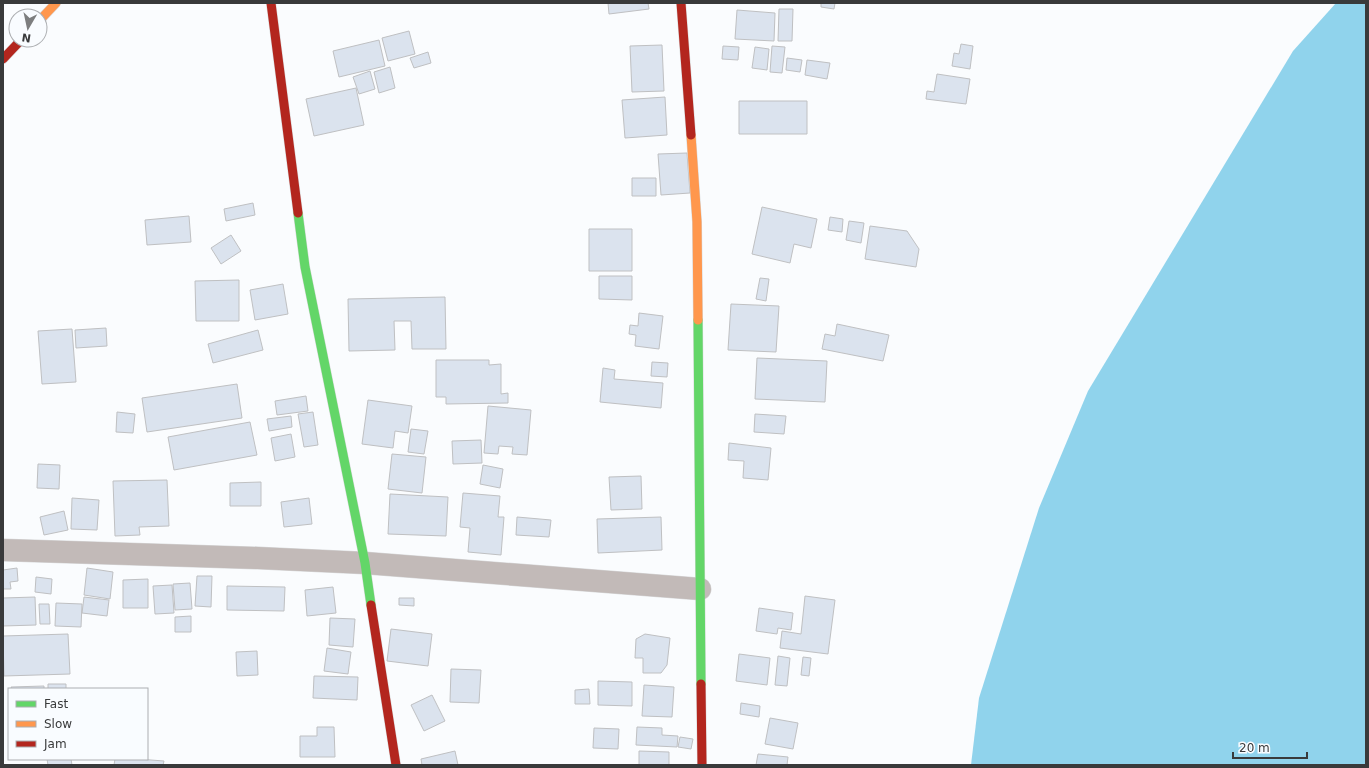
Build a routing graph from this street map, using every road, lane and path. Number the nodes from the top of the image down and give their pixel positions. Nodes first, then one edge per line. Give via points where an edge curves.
1 (56, 3) edge
2 (271, 3) edge
3 (681, 3) edge
4 (48, 12) edge
5 (13, 48) edge
6 (3, 59) edge
7 (3, 550) edge
8 (365, 563) junction
9 (700, 589) junction
10 (396, 765) edge
11 (702, 765) edge

1 - 4 street
2 - 8 street via 305,267
3 - 9 street via 697,222
5 - 6 street
7 - 8 street
8 - 9 street
8 - 10 street
9 - 11 street

